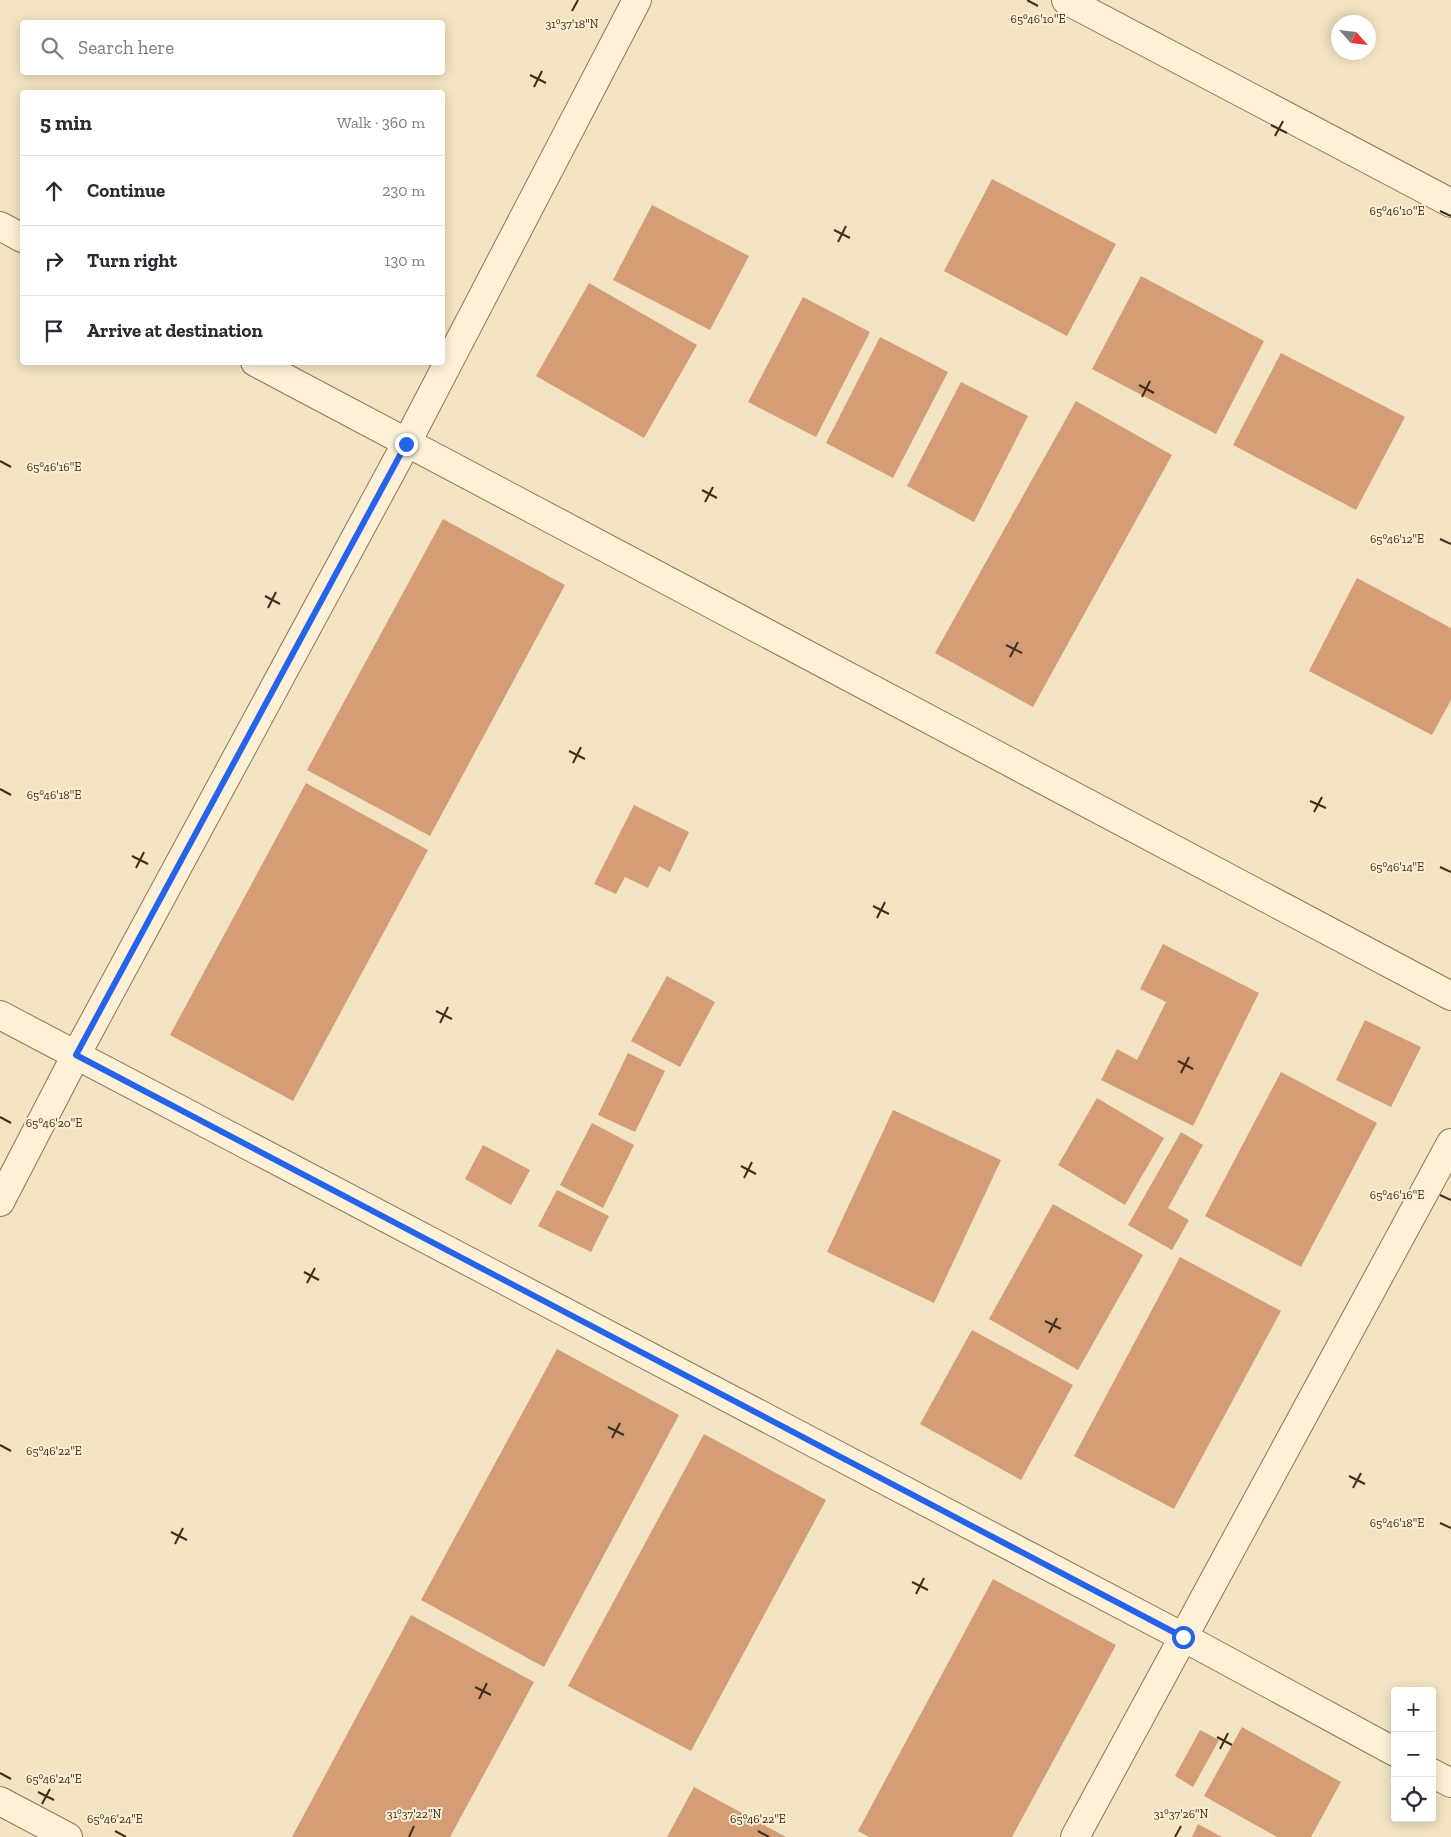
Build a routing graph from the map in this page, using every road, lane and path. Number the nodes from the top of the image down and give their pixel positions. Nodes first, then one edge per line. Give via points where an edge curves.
1 (636, 0) edge
2 (1066, 0) edge
3 (1451, 203) edge
4 (0, 226) edge
5 (20, 237) edge
6 (260, 365) edge
7 (406, 444) junction
8 (1451, 996) edge
9 (0, 1015) edge
10 (76, 1055) junction
11 (1451, 1143) edge
12 (0, 1202) edge
13 (1183, 1637) junction
14 (1391, 1750) edge
15 (1436, 1774) edge
16 (1451, 1783) edge
17 (0, 1801) edge
18 (68, 1837) edge
19 (1075, 1837) edge

1 - 7 street
2 - 3 street
4 - 5 street
6 - 7 street
7 - 8 street
7 - 10 street
9 - 10 street
10 - 12 street
10 - 13 street
11 - 13 street
13 - 14 street
13 - 19 street
15 - 16 street
17 - 18 street

